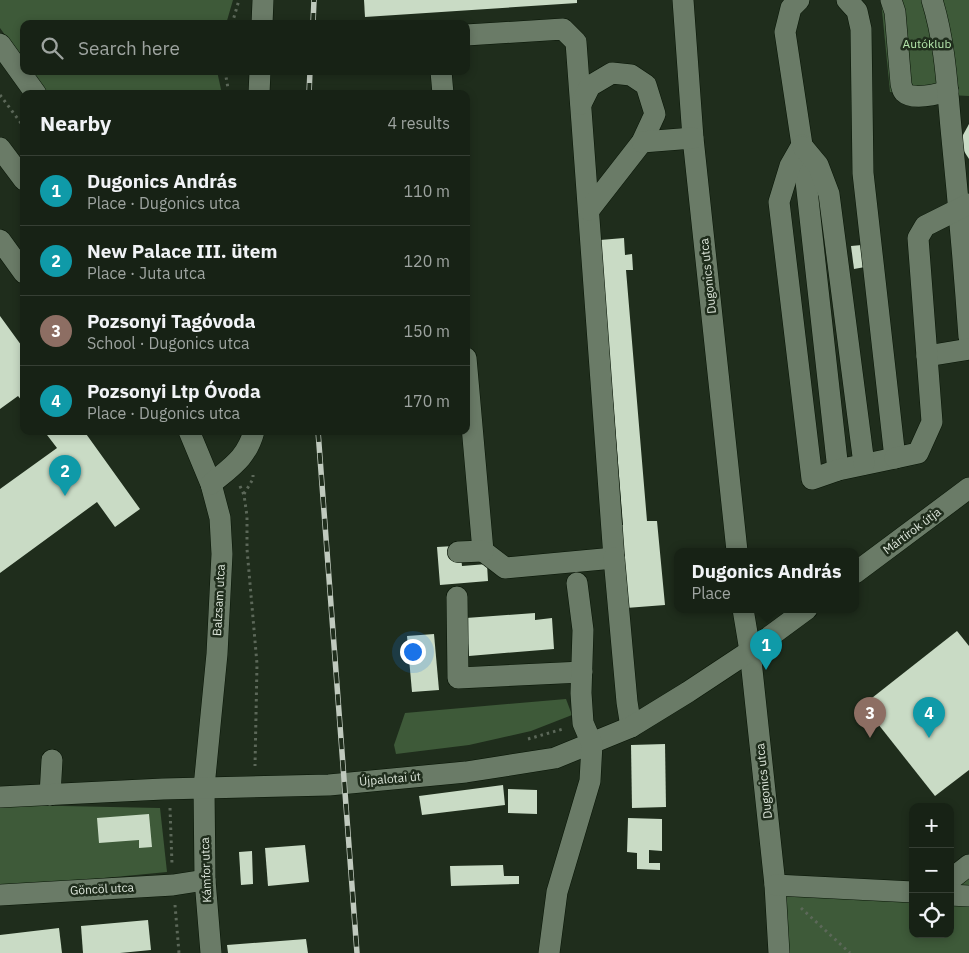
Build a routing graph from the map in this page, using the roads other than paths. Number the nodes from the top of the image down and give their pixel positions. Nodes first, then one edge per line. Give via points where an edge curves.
1 (263, 0) edge
2 (682, 0) edge
3 (798, 0) edge
4 (848, 0) edge
5 (891, 0) edge
6 (932, 0) edge
7 (262, 20) edge
8 (470, 35) edge
9 (0, 44) edge
10 (20, 72) edge
11 (22, 75) edge
12 (260, 75) edge
13 (441, 75) edge
14 (33, 90) edge
15 (260, 90) edge
16 (443, 90) edge
17 (948, 91) junction
18 (581, 104) junction
19 (693, 138) junction
20 (642, 142) junction
21 (802, 145) junction
22 (0, 148) edge
23 (20, 175) edge
24 (964, 207) edge
25 (589, 210) junction
26 (0, 240) edge
27 (20, 268) edge
28 (969, 337) edge
29 (969, 349) edge
30 (927, 356) junction
31 (470, 403) edge
32 (191, 435) edge
33 (252, 435) edge
34 (895, 458) junction
35 (864, 464) junction
36 (838, 470) junction
37 (211, 484) junction
38 (969, 488) edge
39 (737, 548) edge
40 (483, 551) junction
41 (458, 552) dead end
42 (614, 558) junction
43 (859, 570) edge
44 (577, 583) dead end
45 (457, 597) dead end
46 (745, 613) edge
47 (801, 613) edge
48 (750, 651) junction
49 (582, 672) junction
50 (631, 727) junction
51 (592, 744) junction
52 (52, 760) dead end
53 (204, 788) junction
54 (50, 796) junction
55 (0, 797) edge
56 (969, 865) edge
57 (954, 877) edge
58 (204, 880) junction
59 (775, 885) junction
60 (909, 892) edge
61 (0, 895) edge
62 (954, 895) edge
63 (969, 896) edge
64 (211, 953) edge
65 (550, 953) edge
66 (779, 953) edge

1 - 7 street
2 - 19 street, Dugonics utca
3 - 21 street via 791,8 786,32
4 - 34 street via 857,12 861,29 863,173
5 - 17 street via 895,12 900,84 904,92 932,96
6 - 17 street via 945,56
8 - 18 street via 563,29 576,42
9 - 10 street
11 - 14 street
12 - 15 street
13 - 16 street
17 - 24 street
18 - 20 street via 590,86 612,73 631,75 646,85 655,114
18 - 25 street
19 - 20 street
19 - 39 street, Dugonics utca
20 - 25 street
21 - 35 street via 818,165 829,194
21 - 36 street
21 - 36 street via 790,166 778,202 812,479
22 - 23 street
24 - 28 street
24 - 30 street via 925,226 918,238
25 - 42 street
26 - 27 street
29 - 30 street
30 - 34 street via 932,422 918,453
31 - 40 street
32 - 37 street, Balzsam utca
33 - 37 street via 239,461
34 - 35 street
35 - 36 street
37 - 53 street, Balzsam utca via 220,518 222,554 217,654
38 - 43 street, Mártírok útja
40 - 41 street
40 - 42 street via 505,568
42 - 50 street
44 - 49 street via 584,630
45 - 49 street via 458,678
46 - 48 street, Dugonics utca
47 - 48 street
48 - 50 street, Újpalotai út
48 - 59 street, Dugonics utca
49 - 51 street via 583,723
50 - 51 street, Újpalotai út
51 - 53 street, Újpalotai út via 555,758 466,772 329,785
51 - 65 street via 590,781 557,892
52 - 54 street
53 - 54 street, Újpalotai út
53 - 58 street, Kámfor utca
54 - 55 street, Újpalotai út
56 - 57 street
58 - 61 street, Göncöl utca via 173,885
58 - 64 street, Kámfor utca
59 - 60 street
59 - 66 street, Dugonics utca
62 - 63 street

